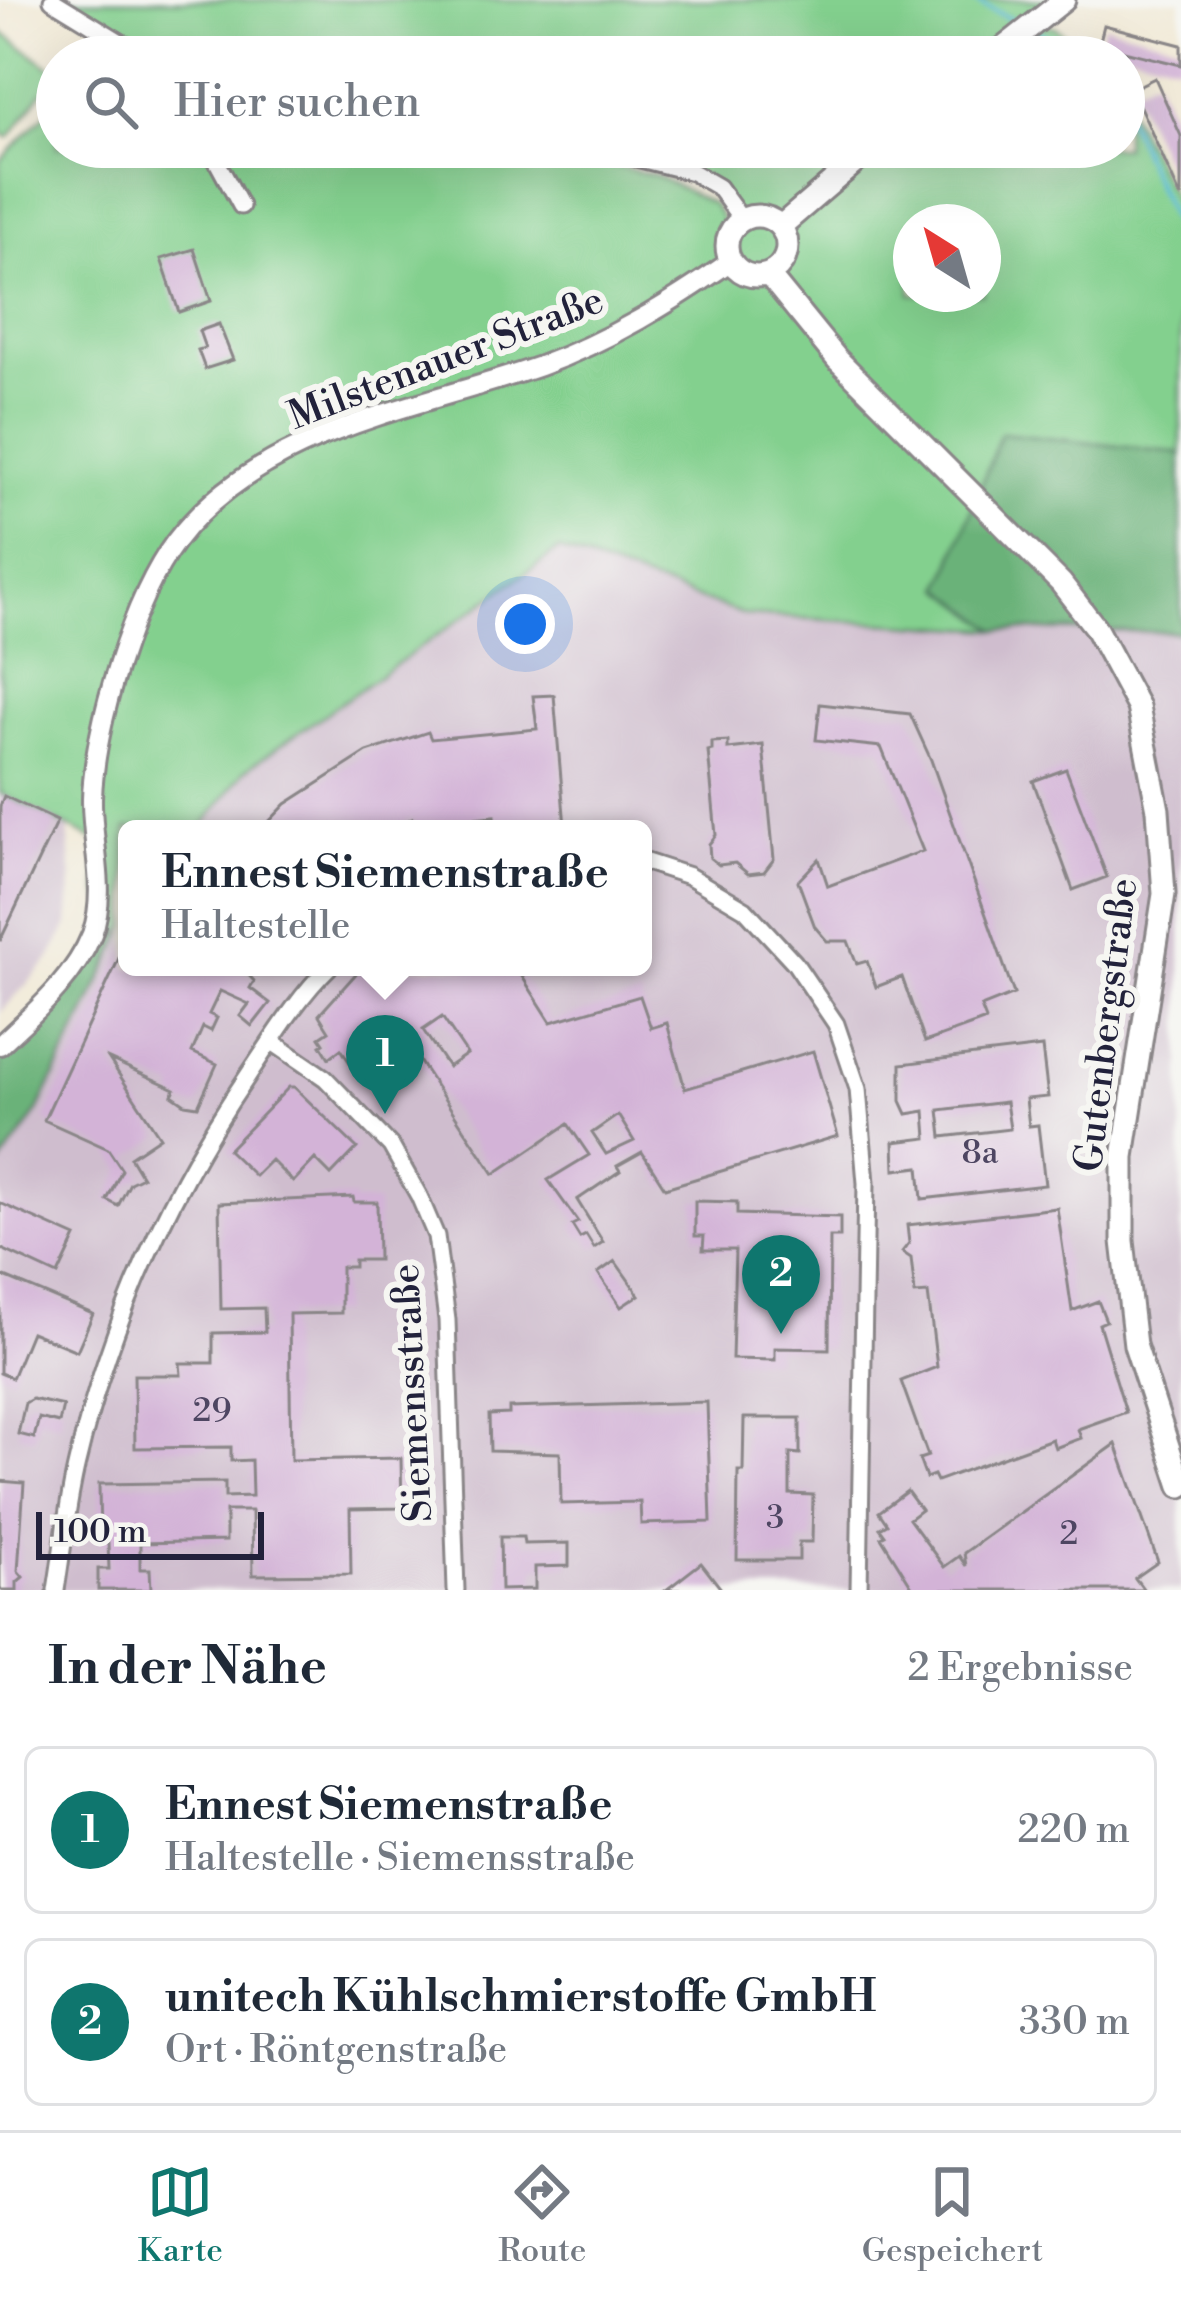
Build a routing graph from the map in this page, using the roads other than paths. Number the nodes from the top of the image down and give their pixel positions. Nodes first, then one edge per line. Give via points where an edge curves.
1 (52, 0) edge
2 (1064, 0) edge
3 (111, 36) edge
4 (1020, 36) edge
5 (220, 168) edge
6 (676, 168) edge
7 (849, 168) edge
8 (241, 206) dead end
9 (742, 220) junction
10 (781, 226) junction
11 (731, 261) junction
12 (768, 274) junction
13 (652, 864) edge
14 (322, 976) edge
15 (271, 1041) junction
16 (0, 1045) edge
17 (1181, 1486) edge
18 (56, 1590) edge
19 (456, 1590) edge
20 (859, 1590) edge

1 - 3 street
2 - 4 main road
5 - 8 street
6 - 9 street via 718,187
7 - 10 main road
9 - 10 main road via 762,216
9 - 11 main road via 727,242
10 - 12 main road via 787,254
11 - 12 main road via 747,274
11 - 16 street, Milstenauer Straße via 591,345 304,445 238,484 186,529 136,612 101,740 92,798 94,929 70,974
12 - 17 main road, Gutenbergstraße via 837,359 1061,583 1138,707 1164,894 1123,1156 1123,1241 1135,1345
13 - 20 street via 689,875 745,909 794,962 836,1024 858,1089 866,1183
14 - 15 street
15 - 18 street via 211,1130 129,1298 76,1465
15 - 19 street, Siemensstraße via 326,1078 391,1146 436,1236 447,1320

